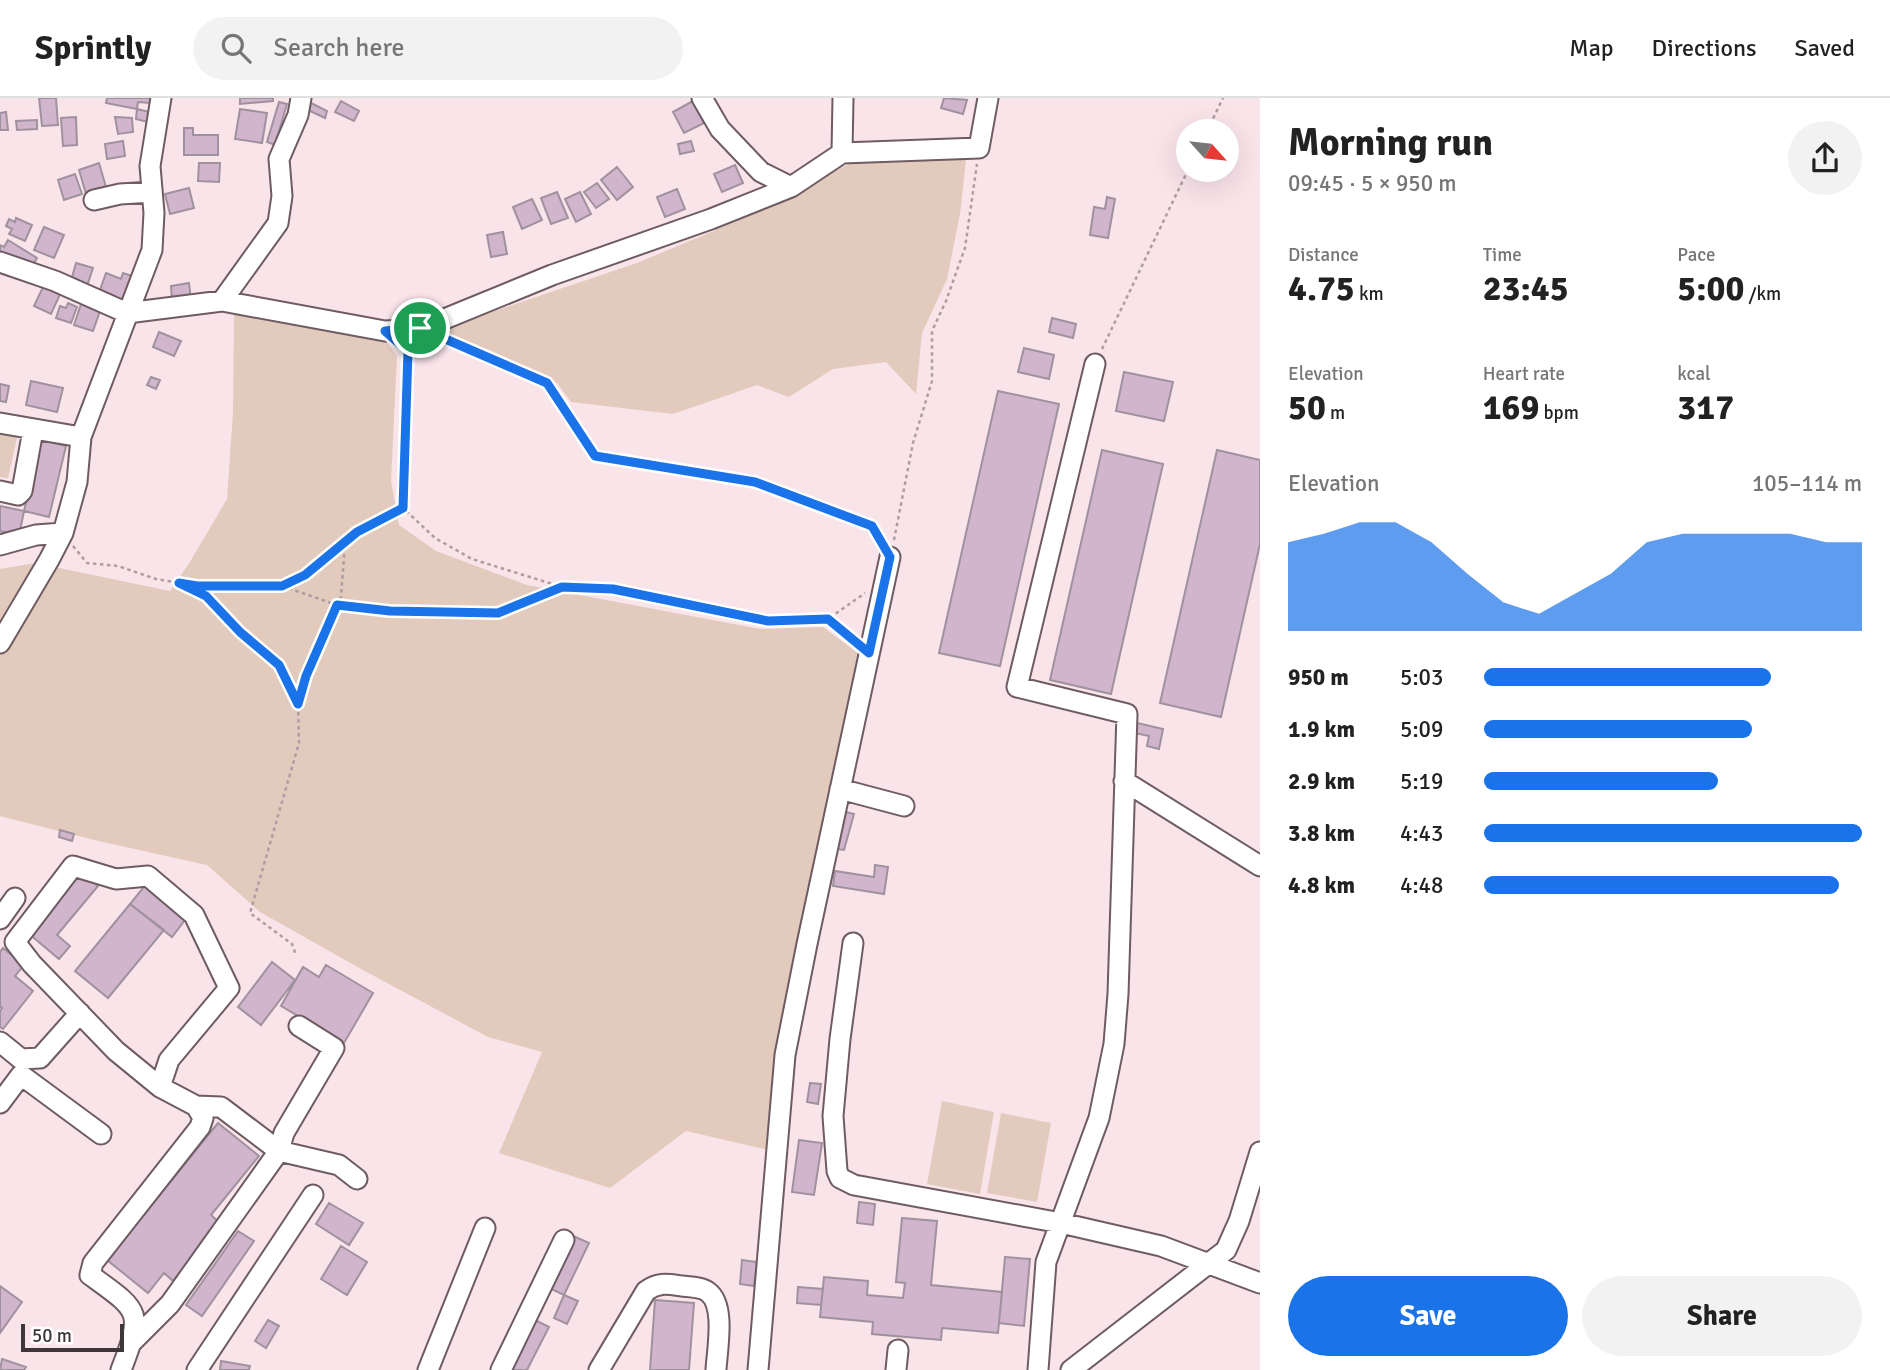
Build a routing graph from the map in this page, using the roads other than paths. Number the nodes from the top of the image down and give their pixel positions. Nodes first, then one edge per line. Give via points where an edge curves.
1 (161, 98) edge
2 (301, 98) edge
3 (702, 98) edge
4 (843, 98) edge
5 (988, 98) edge
6 (842, 153) junction
7 (791, 187) junction
8 (152, 191) junction
9 (94, 200) dead end
10 (0, 262) edge
11 (222, 301) junction
12 (127, 313) junction
13 (1095, 365) road end
14 (0, 423) edge
15 (33, 430) junction
16 (81, 437) junction
17 (0, 491) edge
18 (63, 533) junction
19 (0, 545) edge
20 (890, 557) road end
21 (0, 643) edge
22 (1124, 780) junction
23 (840, 789) junction
24 (904, 807) dead end
25 (1260, 866) edge
26 (15, 898) dead end
27 (0, 919) edge
28 (853, 943) dead end
29 (80, 1013) junction
30 (299, 1026) dead end
31 (0, 1042) edge
32 (160, 1087) junction
33 (0, 1103) edge
34 (196, 1106) junction
35 (101, 1135) dead end
36 (279, 1151) junction
37 (1260, 1152) edge
38 (357, 1178) dead end
39 (313, 1195) dead end
40 (1061, 1223) junction
41 (485, 1228) dead end
42 (564, 1240) dead end
43 (1211, 1263) junction
44 (1260, 1283) edge
45 (132, 1342) junction
46 (898, 1350) dead end
47 (121, 1370) edge
48 (197, 1370) edge
49 (428, 1370) edge
50 (501, 1370) edge
51 (598, 1370) edge
52 (716, 1370) edge
53 (758, 1370) edge
54 (896, 1370) edge
55 (1038, 1370) edge
56 (1071, 1370) edge

1 - 8 street via 150,166
2 - 11 street via 279,159 282,196 278,223
3 - 7 street via 720,130 761,172
4 - 6 street
5 - 6 street via 979,148
6 - 7 street
7 - 11 street via 420,328 385,331
8 - 9 street
8 - 12 street via 152,250
10 - 12 street
11 - 12 street
12 - 16 street
13 - 22 street via 1017,687 1127,714
14 - 15 street
15 - 16 street
15 - 17 street via 22,491 18,495
16 - 18 street via 77,482
18 - 19 street
18 - 21 street
20 - 23 street
22 - 25 street
22 - 40 street via 1114,1044 1099,1118
23 - 24 street
23 - 53 street via 786,1055
26 - 27 street
28 - 40 street via 833,1116 840,1178 854,1185
29 - 31 street via 40,1058 21,1059
29 - 32 street
29 - 32 street via 15,942 73,866 116,880 148,876 194,915 229,988 169,1060
30 - 36 street via 334,1048 284,1133
32 - 34 street
33 - 35 street via 22,1075
34 - 36 street via 221,1107
34 - 45 street via 203,1118 200,1128 93,1263 90,1275 126,1301 134,1313
36 - 38 street via 339,1165
36 - 45 street via 170,1304
37 - 43 street via 1240,1221 1226,1250
39 - 48 street
40 - 43 street via 1161,1246
40 - 55 street via 1046,1262
41 - 49 street
42 - 50 street
43 - 44 street
43 - 56 street
45 - 47 street
46 - 54 street
51 - 52 street via 646,1291 665,1283 706,1290 715,1299 719,1321

